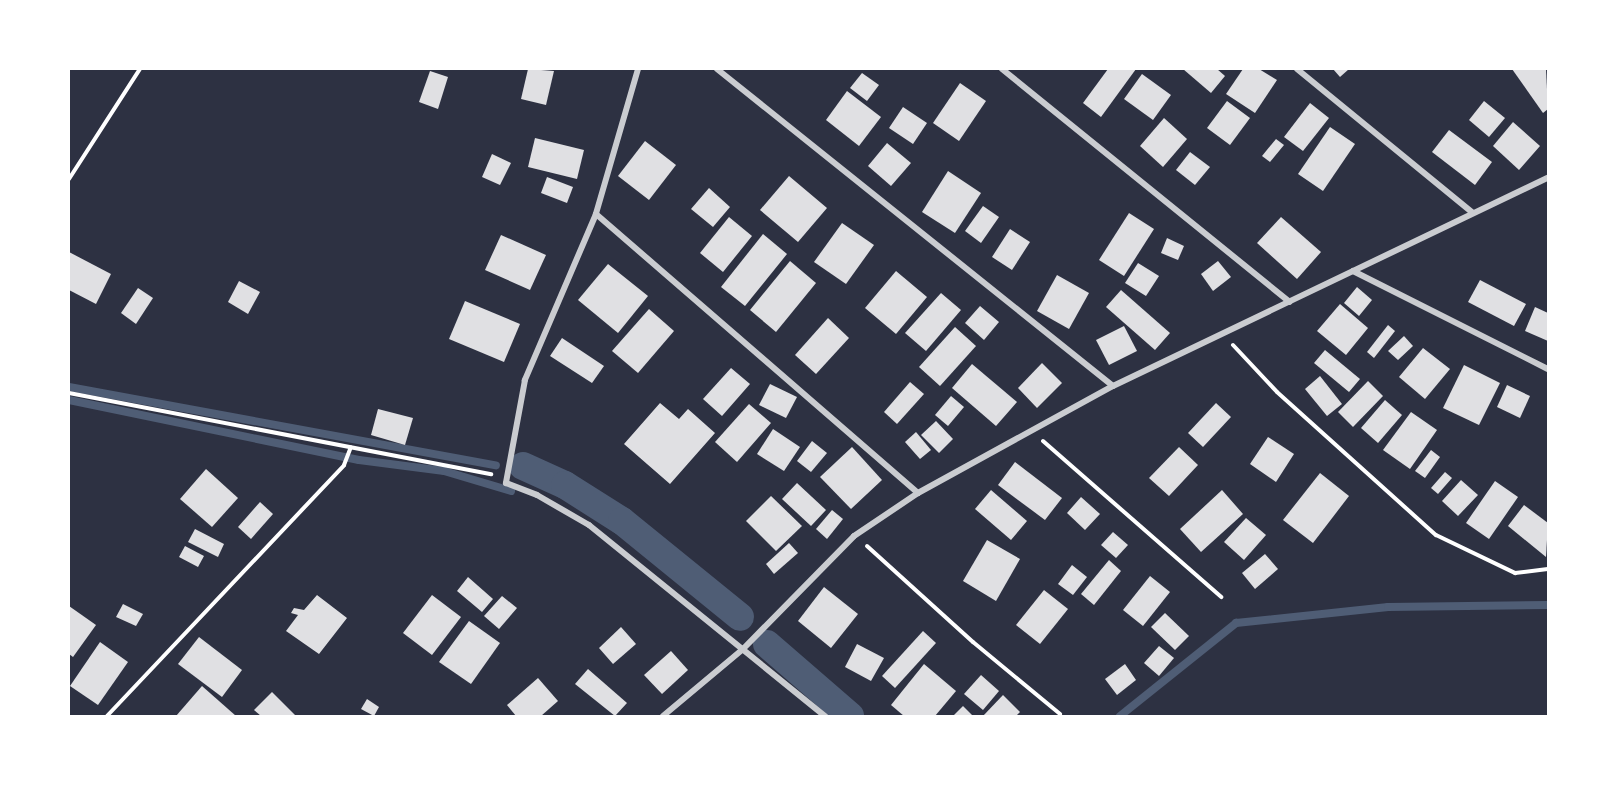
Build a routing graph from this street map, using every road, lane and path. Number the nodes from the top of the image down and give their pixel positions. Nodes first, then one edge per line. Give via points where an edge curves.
1 (140, 69) edge
2 (638, 69) edge
3 (717, 69) edge
4 (1002, 69) edge
5 (1297, 69) edge
6 (1548, 178) edge
7 (69, 179) edge
8 (1472, 212) junction
9 (596, 214) junction
10 (1353, 272) junction
11 (1290, 302) junction
12 (1222, 334) junction
13 (1548, 369) edge
14 (1113, 386) junction
15 (69, 393) edge
16 (1031, 430) junction
17 (351, 449) junction
18 (504, 477) junction
19 (918, 492) junction
20 (854, 536) junction
21 (1548, 570) edge
22 (1221, 597) dead end
23 (743, 649) junction
24 (1060, 714) dead end
25 (107, 716) edge
26 (663, 716) edge
27 (825, 716) edge

1 - 7 path
2 - 9 street
3 - 14 street
4 - 11 street
5 - 8 street
6 - 8 street
8 - 10 street
9 - 18 street via 525,380
9 - 19 street
10 - 11 street
10 - 13 street
11 - 12 street
12 - 14 street
12 - 21 path via 1276,392 1436,535 1515,573
14 - 16 street
15 - 17 path
16 - 19 street
16 - 22 path
17 - 18 path
17 - 25 path via 344,465
18 - 23 street via 506,483 537,495 589,525
19 - 20 street
20 - 23 street
20 - 24 path
23 - 26 street
23 - 27 street

